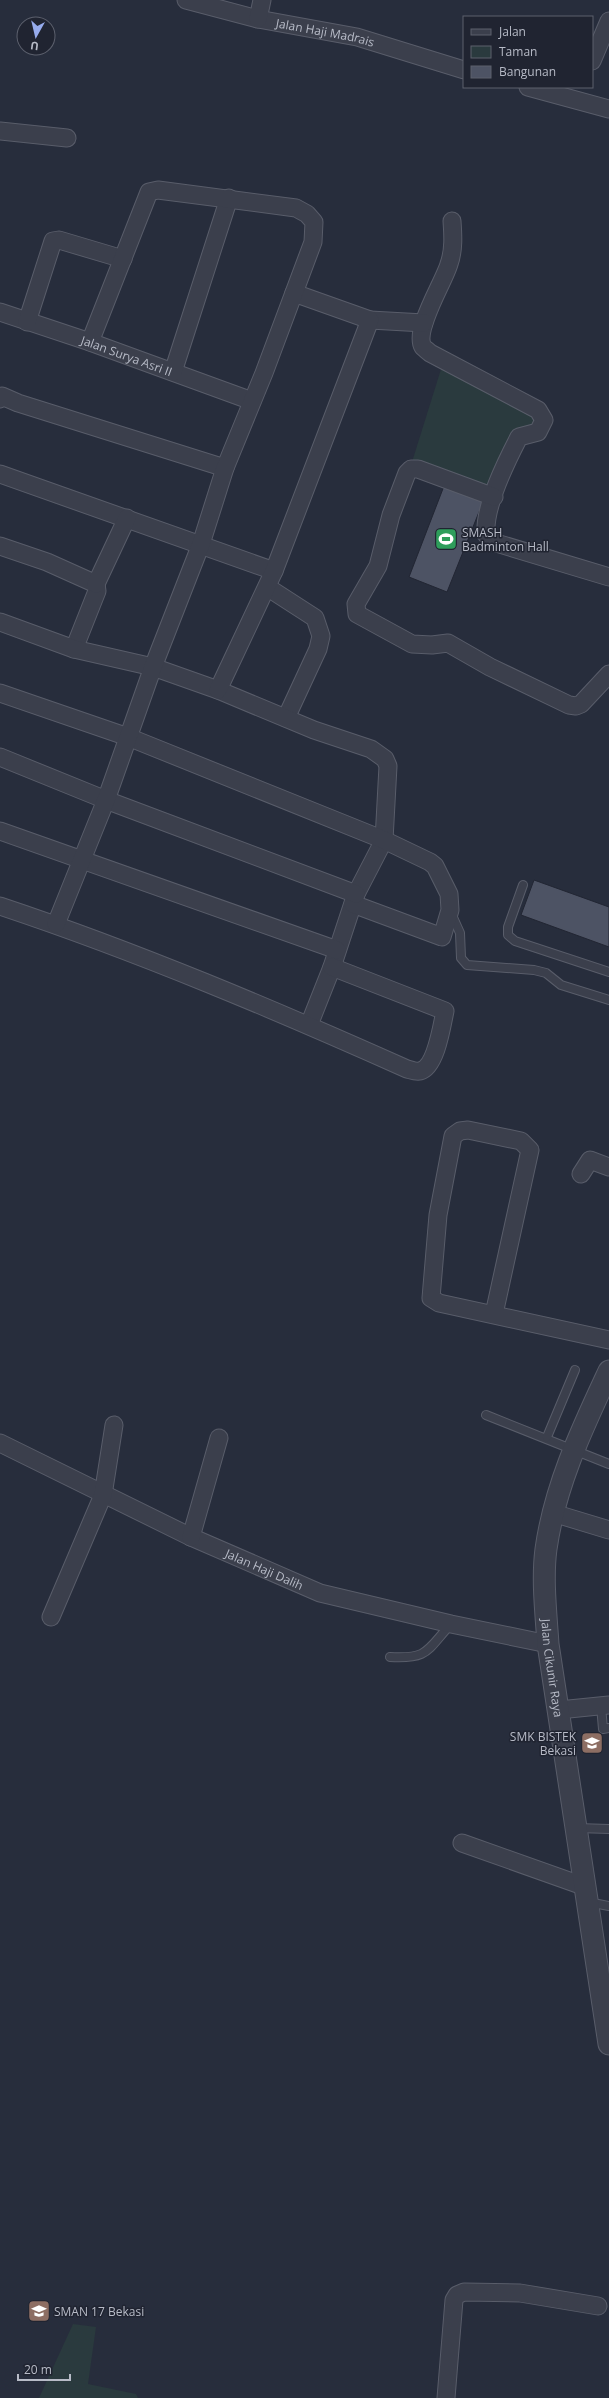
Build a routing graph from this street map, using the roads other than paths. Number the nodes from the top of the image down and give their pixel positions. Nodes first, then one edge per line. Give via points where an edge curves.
1 (186, 0) edge
2 (262, 0) edge
3 (258, 19) junction
4 (609, 21) edge
5 (593, 59) edge
6 (463, 70) edge
7 (536, 88) edge
8 (578, 93) edge
9 (609, 109) edge
10 (0, 131) edge
11 (67, 138) dead end
12 (229, 198) junction
13 (452, 221) dead end
14 (123, 259) junction
15 (294, 293) junction
16 (0, 312) edge
17 (370, 320) junction
18 (27, 322) junction
19 (424, 323) junction
20 (90, 342) junction
21 (173, 372) junction
22 (1, 397) edge
23 (252, 401) junction
24 (225, 468) junction
25 (0, 474) edge
26 (494, 498) junction
27 (128, 518) junction
28 (201, 544) junction
29 (0, 546) edge
30 (274, 571) junction
31 (609, 577) edge
32 (96, 584) junction
33 (267, 587) junction
34 (0, 622) edge
35 (74, 649) junction
36 (153, 667) junction
37 (609, 674) edge
38 (218, 690) junction
39 (0, 693) edge
40 (286, 718) junction
41 (128, 736) junction
42 (0, 758) edge
43 (106, 800) junction
44 (0, 831) edge
45 (384, 840) junction
46 (83, 859) junction
47 (523, 885) dead end
48 (354, 899) junction
49 (0, 906) edge
50 (450, 910) junction
51 (56, 924) junction
52 (337, 950) junction
53 (332, 967) junction
54 (609, 972) edge
55 (609, 1000) edge
56 (309, 1026) junction
57 (609, 1167) edge
58 (581, 1174) dead end
59 (494, 1314) junction
60 (609, 1340) edge
61 (575, 1370) dead end
62 (609, 1371) edge
63 (486, 1415) dead end
64 (114, 1425) dead end
65 (546, 1437) junction
66 (219, 1438) dead end
67 (0, 1443) edge
68 (573, 1448) junction
69 (609, 1464) edge
70 (104, 1495) junction
71 (553, 1513) junction
72 (609, 1530) edge
73 (191, 1537) junction
74 (51, 1617) dead end
75 (451, 1624) junction
76 (548, 1644) junction
77 (390, 1656) dead end
78 (605, 1705) edge
79 (559, 1710) junction
80 (609, 1728) edge
81 (576, 1828) junction
82 (609, 1829) edge
83 (462, 1843) dead end
84 (587, 1894) junction
85 (609, 1906) edge
86 (609, 2044) edge
87 (598, 2306) dead end
88 (446, 2398) edge

1 - 3 street, Jalan Haji Madrais
2 - 3 street
3 - 6 street, Jalan Haji Madrais via 357,37
4 - 5 street
7 - 8 street
8 - 9 street
10 - 11 street
12 - 14 street via 154,190 149,192
12 - 15 street via 296,208 307,214 314,222 313,242
12 - 21 street
13 - 19 street via 453,248 450,264
14 - 18 street via 59,240 53,241
14 - 20 street
15 - 17 street
15 - 23 street
16 - 18 street, Jalan Surya Asri II
17 - 19 street
17 - 30 street
18 - 20 street, Jalan Surya Asri II
19 - 26 street via 421,336 423,347 430,353 538,410 544,420 538,432 519,437
20 - 21 street, Jalan Surya Asri II
21 - 23 street, Jalan Surya Asri II
22 - 24 street
23 - 24 street
24 - 28 street
25 - 27 street
26 - 31 street via 487,516 486,528 486,534 493,542
26 - 37 street via 418,469 411,469 407,473 391,515 378,566 356,604 357,614 412,644 448,643 490,667 569,705 581,704
27 - 28 street
27 - 32 street
28 - 30 street
28 - 36 street
29 - 32 street via 47,562
30 - 33 street
32 - 35 street via 96,591
33 - 38 street
33 - 40 street via 315,618 321,636 318,649
34 - 35 street
35 - 36 street
36 - 38 street
36 - 41 street
38 - 40 street
39 - 41 street
40 - 45 street via 371,749 385,759 388,766
41 - 43 street
41 - 45 street
42 - 43 street
43 - 46 street
43 - 48 street
44 - 46 street
45 - 48 street
45 - 50 street via 435,866 449,894
46 - 51 street
46 - 52 street
47 - 54 lane via 508,927 508,935 515,941
48 - 50 street via 442,937
48 - 52 street
49 - 51 street
50 - 55 lane via 460,933 461,958 467,965 534,970 546,973 561,985
51 - 56 street
52 - 53 street
53 - 56 street
53 - 56 street via 445,1011 433,1058 427,1067 420,1071 407,1069
57 - 58 street via 590,1160
59 - 59 street via 435,1301 430,1295 438,1214 448,1157 453,1136 464,1130 521,1141 530,1150
59 - 60 street
61 - 65 lane
62 - 68 street, Jalan Cikunir Raya
63 - 65 lane
64 - 70 street
65 - 68 lane
66 - 73 street
67 - 70 street, Jalan Haji Dalih
68 - 69 lane
68 - 71 street, Jalan Cikunir Raya
70 - 73 street, Jalan Haji Dalih
70 - 74 street
71 - 72 street
71 - 76 street, Jalan Cikunir Raya via 546,1550
73 - 75 street, Jalan Haji Dalih via 320,1593
75 - 76 street, Jalan Haji Dalih
75 - 77 lane via 422,1655 412,1658
76 - 79 street, Jalan Cikunir Raya
78 - 79 street
78 - 80 lane via 603,1729
79 - 81 street, Jalan Cikunir Raya
81 - 82 lane
81 - 84 street, Jalan Cikunir Raya
83 - 84 street
84 - 85 lane
84 - 86 street, Jalan Cikunir Raya
87 - 88 street via 520,2293 464,2292 457,2295 454,2300

